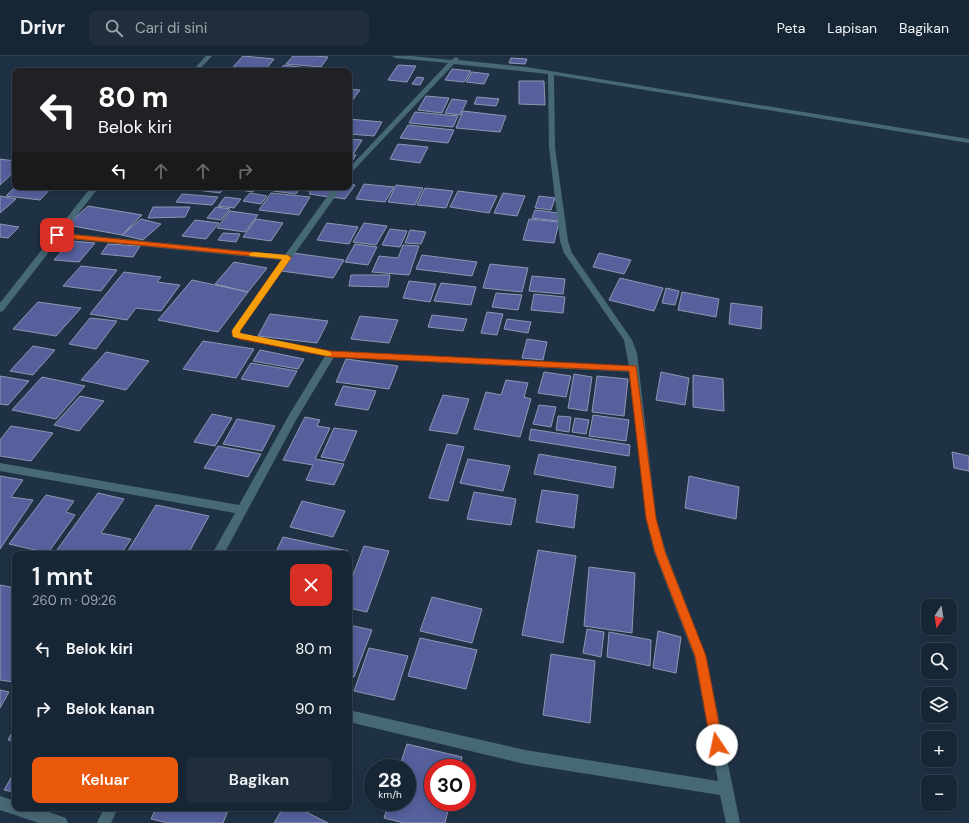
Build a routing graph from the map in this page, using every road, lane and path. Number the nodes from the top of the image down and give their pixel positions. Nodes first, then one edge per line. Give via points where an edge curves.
1 (209, 56) edge
2 (395, 56) edge
3 (463, 56) edge
4 (453, 61) junction
5 (198, 68) edge
6 (551, 73) junction
7 (969, 141) edge
8 (352, 169) edge
9 (93, 190) edge
10 (336, 190) edge
11 (57, 235) junction
12 (287, 258) junction
13 (0, 309) edge
14 (331, 354) junction
15 (633, 368) junction
16 (0, 466) edge
17 (240, 510) junction
18 (220, 551) edge
19 (352, 717) edge
20 (726, 789) junction
21 (0, 803) edge
22 (12, 807) edge
23 (24, 811) edge
24 (110, 811) edge
25 (62, 823) edge
26 (104, 823) edge
27 (733, 823) edge

1 - 5 street
2 - 4 street
3 - 4 street
4 - 6 street
4 - 8 street
6 - 7 street
6 - 15 street via 552,147 564,241 568,253 628,340
9 - 11 street
10 - 12 street
11 - 12 street
11 - 13 street
12 - 14 street via 235,334
14 - 15 street
14 - 17 street
15 - 20 street via 651,518 660,552 700,656
16 - 17 street
17 - 18 street
19 - 20 street via 525,757
20 - 27 street
21 - 22 street
23 - 25 street
24 - 26 street

